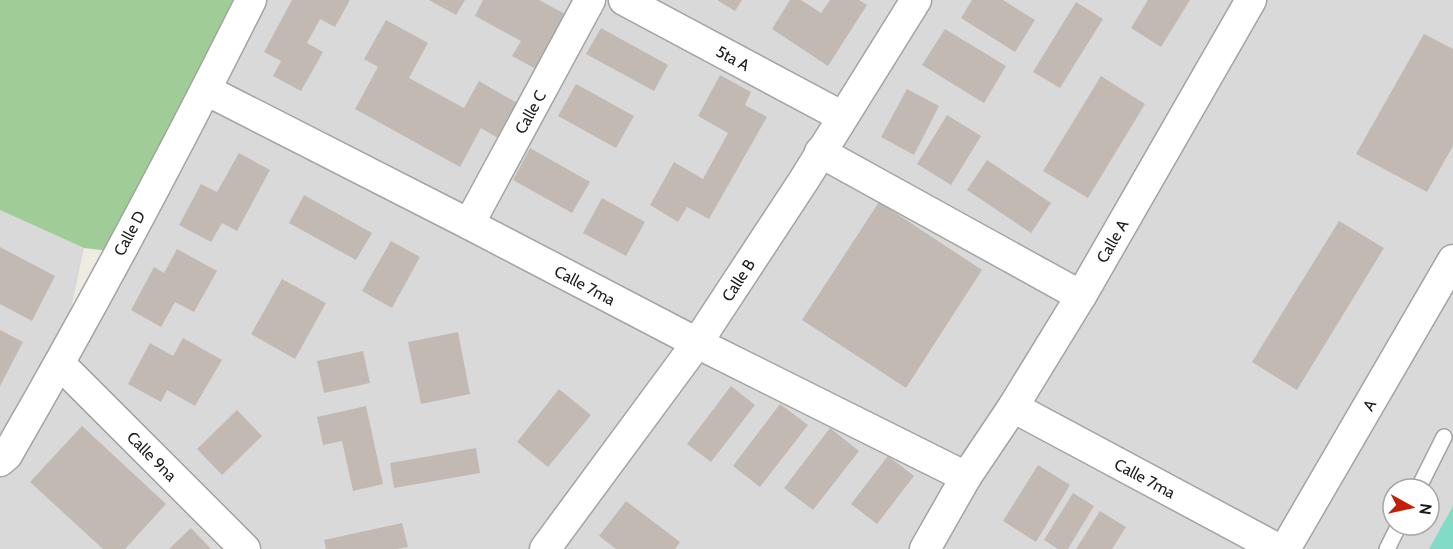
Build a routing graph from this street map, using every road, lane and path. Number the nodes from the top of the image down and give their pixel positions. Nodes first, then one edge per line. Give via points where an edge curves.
1 (251, 0) edge
2 (590, 0) edge
3 (624, 0) edge
4 (916, 0) edge
5 (1251, 0) edge
6 (206, 90) junction
7 (843, 117) junction
8 (820, 153) junction
9 (469, 224) junction
10 (1453, 260) edge
11 (1081, 296) junction
12 (697, 343) junction
13 (60, 364) junction
14 (1013, 407) junction
15 (1444, 437) dead end
16 (0, 461) edge
17 (966, 477) junction
18 (1424, 477) edge
19 (245, 549) edge
20 (545, 549) edge
21 (925, 549) edge
22 (1278, 549) edge
23 (1286, 549) edge

1 - 6 street, Calle D
2 - 9 street, Calle C
3 - 7 street, 5ta A
4 - 7 street, Calle B
5 - 11 street, Calle A
6 - 9 street, Calle 7ma
6 - 13 street, Calle D
7 - 8 street, Calle B
8 - 11 street
8 - 12 street, Calle B
9 - 12 street, Calle 7ma
10 - 23 street, A
11 - 14 street, Calle A
12 - 17 street, Calle 7ma
12 - 20 street, Calle B
13 - 16 street, Calle D
13 - 19 street, Calle 9na
14 - 17 street, Calle A
14 - 22 street, Calle 7ma
15 - 18 lane
17 - 21 street, Calle A

